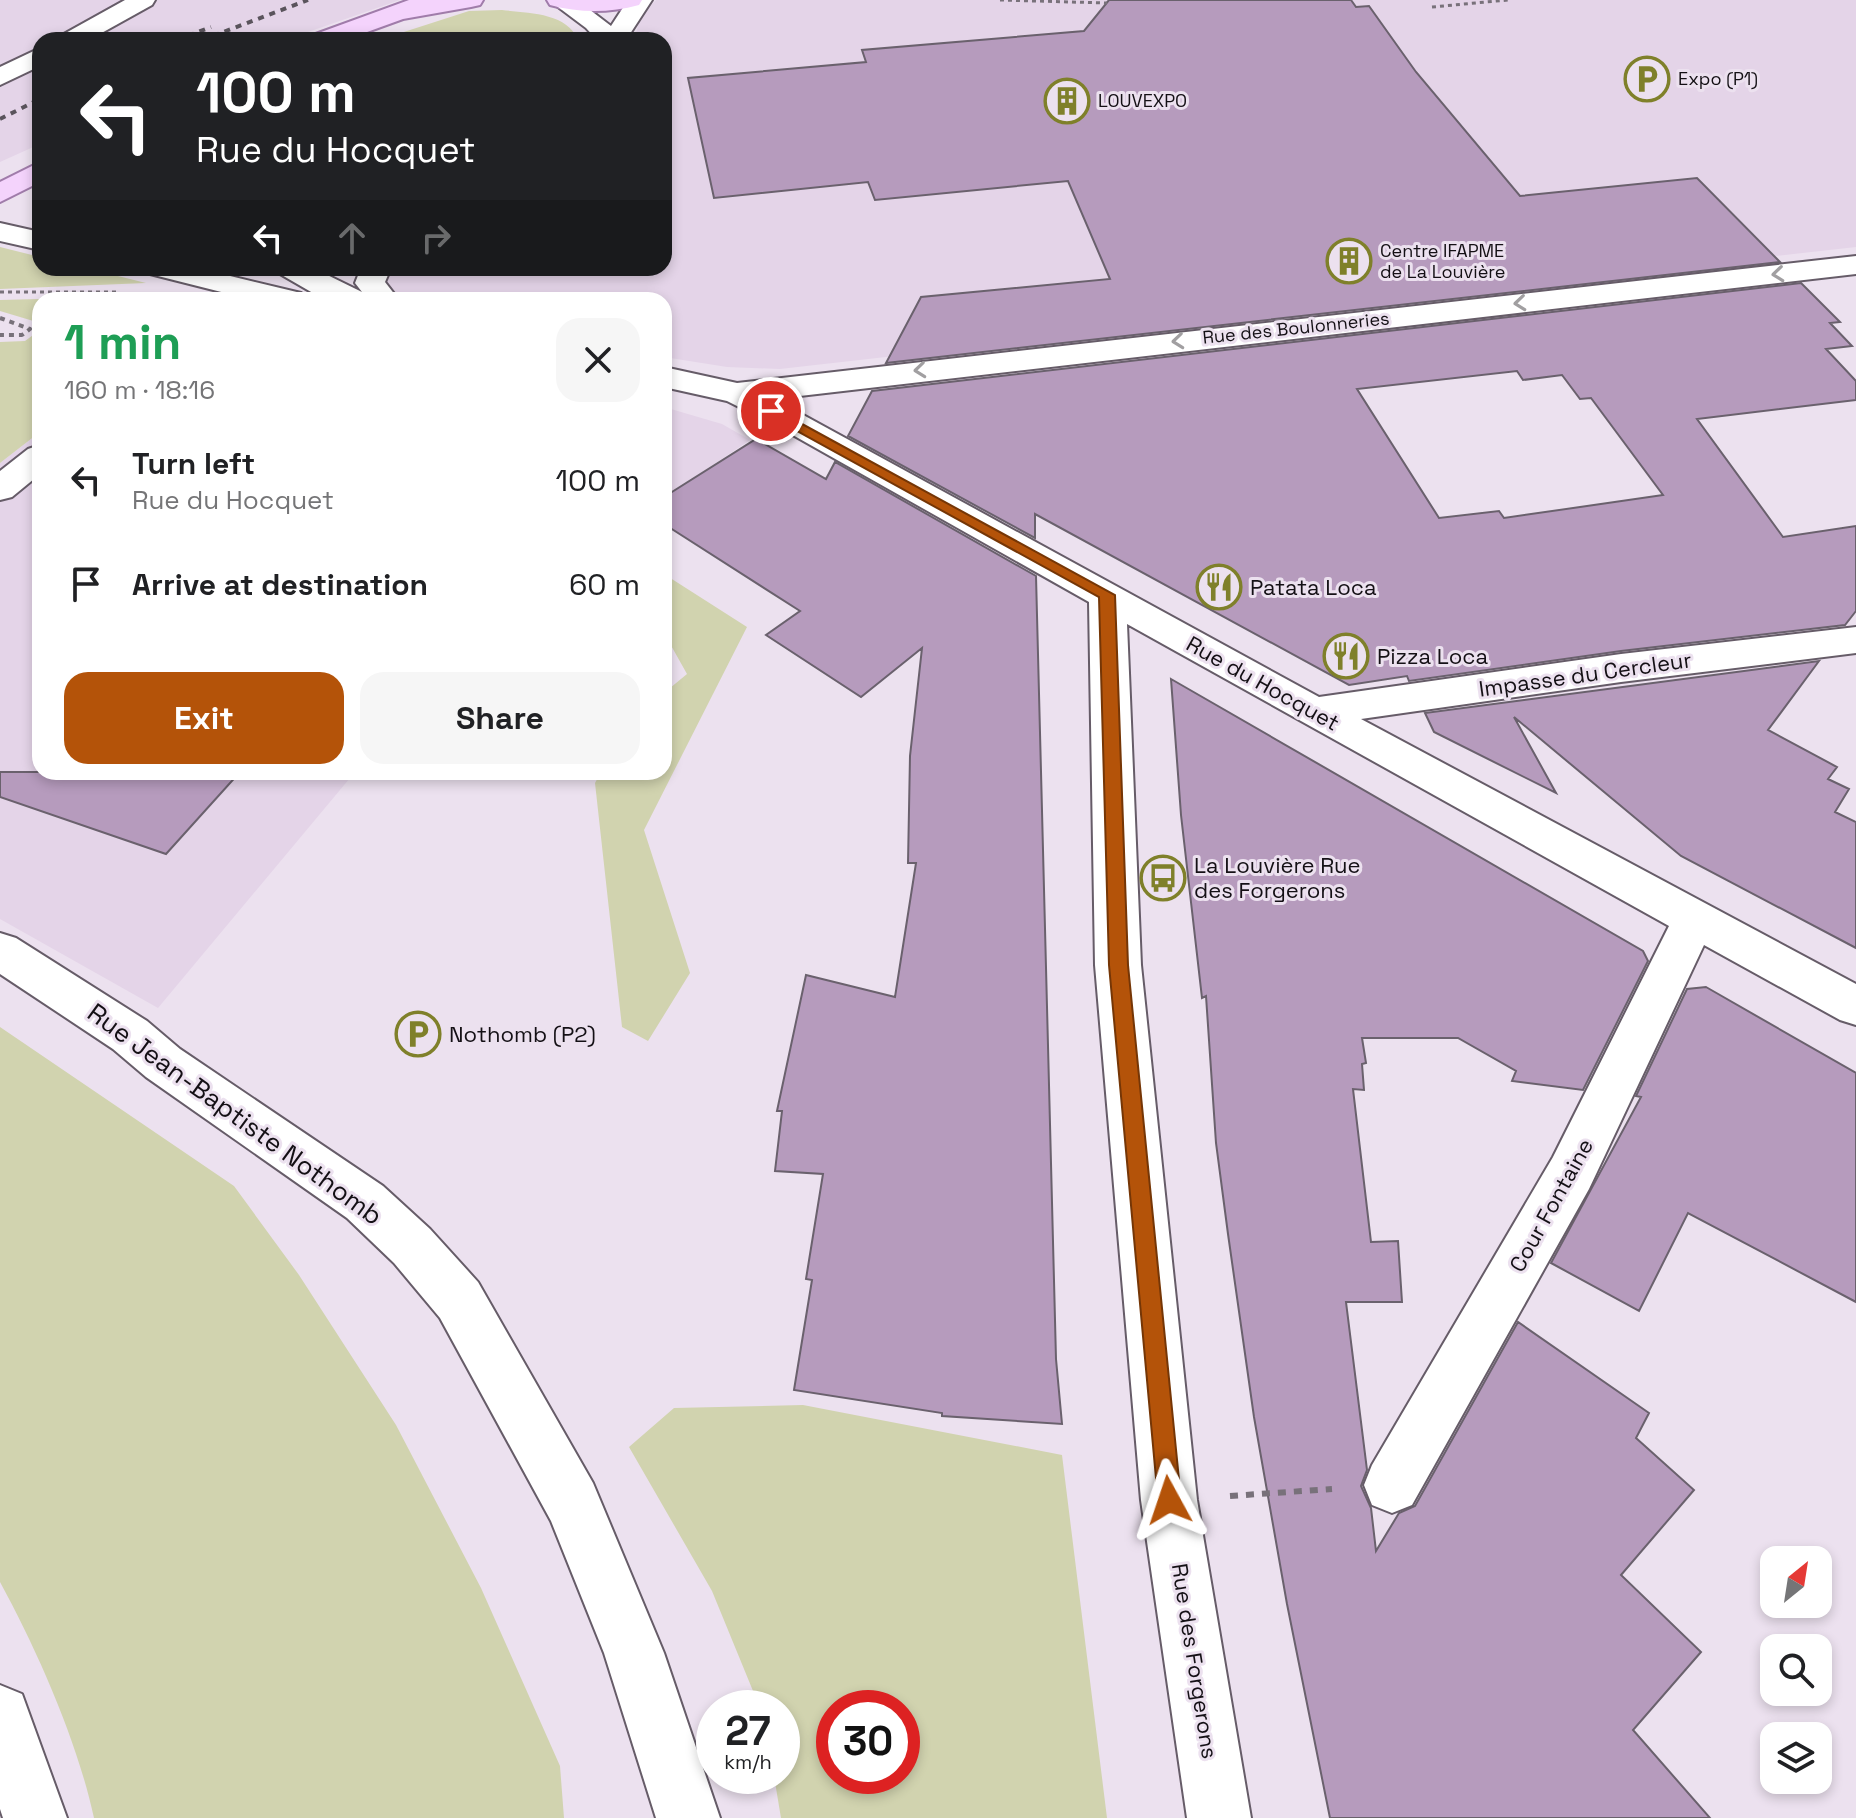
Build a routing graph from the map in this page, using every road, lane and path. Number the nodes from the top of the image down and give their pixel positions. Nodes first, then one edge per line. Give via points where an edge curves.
1 (143, 0) edge
2 (432, 0) edge
3 (471, 0) edge
4 (560, 0) edge
5 (630, 0) edge
6 (640, 0) edge
7 (1000, 0) edge
8 (1508, 0) edge
9 (1107, 3) dead end
10 (1432, 7) dead end
11 (399, 13) junction
12 (85, 32) edge
13 (345, 32) edge
14 (604, 32) edge
15 (618, 32) edge
16 (32, 60) edge
17 (0, 77) edge
18 (32, 175) edge
19 (0, 194) edge
20 (0, 232) edge
21 (32, 239) edge
22 (1856, 265) edge
23 (195, 276) edge
24 (305, 276) edge
25 (0, 292) edge
26 (119, 292) dead end
27 (258, 292) edge
28 (333, 292) edge
29 (0, 318) edge
30 (0, 335) edge
31 (672, 379) edge
32 (737, 393) junction
33 (32, 463) edge
34 (0, 489) edge
35 (1107, 595) junction
36 (1856, 640) edge
37 (1314, 712) junction
38 (1695, 918) junction
39 (0, 951) edge
40 (1856, 1006) edge
41 (1392, 1485) joint
42 (1169, 1500) junction
43 (0, 1716) edge
44 (35, 1818) edge
45 (688, 1818) edge
46 (1219, 1818) edge

1 - 12 street
2 - 11 main road
3 - 11 main road
4 - 5 main road via 588,5
4 - 14 street
6 - 15 street
7 - 9 path
8 - 10 path
11 - 13 main road
16 - 17 street
18 - 19 main road
20 - 21 street
22 -> 32 street, Rue des Boulonneries
23 - 27 street
24 - 28 street
25 - 26 path
29 - 30 path via 30,329 22,335
31 - 32 street, Rue du Hocquet
32 - 35 street, Rue du Hocquet
33 - 34 street
35 - 37 street, Rue du Hocquet
35 - 42 street, Rue des Forgerons via 1118,965
36 - 37 street, Impasse du Cercleur
37 - 38 street, Rue du Hocquet
38 - 40 street, Rue du Hocquet
38 - 41 street, Cour Fontaine via 1571,1173
39 - 45 street, Rue Jean-Baptiste Nothomb via 130,1035 365,1202 459,1300 573,1503 634,1653
41 - 42 path
42 - 46 street, Rue des Forgerons
43 - 44 street

